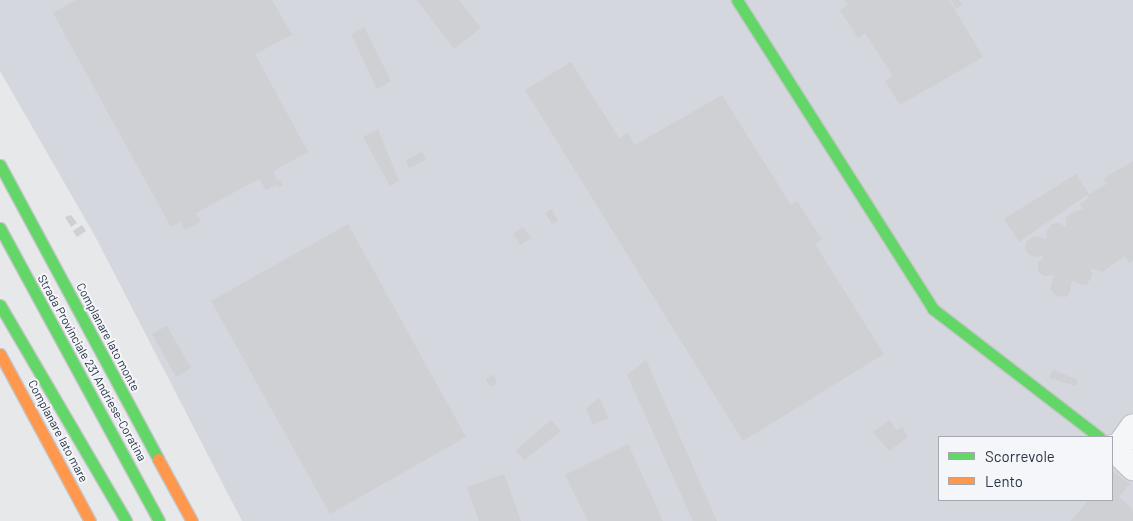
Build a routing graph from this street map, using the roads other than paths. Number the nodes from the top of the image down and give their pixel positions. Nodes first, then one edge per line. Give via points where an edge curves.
1 (737, 0) edge
2 (0, 165) edge
3 (0, 228) edge
4 (0, 306) edge
5 (0, 354) edge
6 (1133, 426) edge
7 (1097, 436) edge
8 (1115, 450) edge
9 (90, 521) edge
10 (126, 521) edge
11 (160, 521) edge
12 (192, 521) edge

1 - 7 main road via 933,309
2 - 12 main road, Complanare lato monte
3 - 11 main road, Strada Provinciale 231 Andriese-Coratina
4 - 10 main road
5 - 9 main road, Complanare lato mare
6 - 8 street

